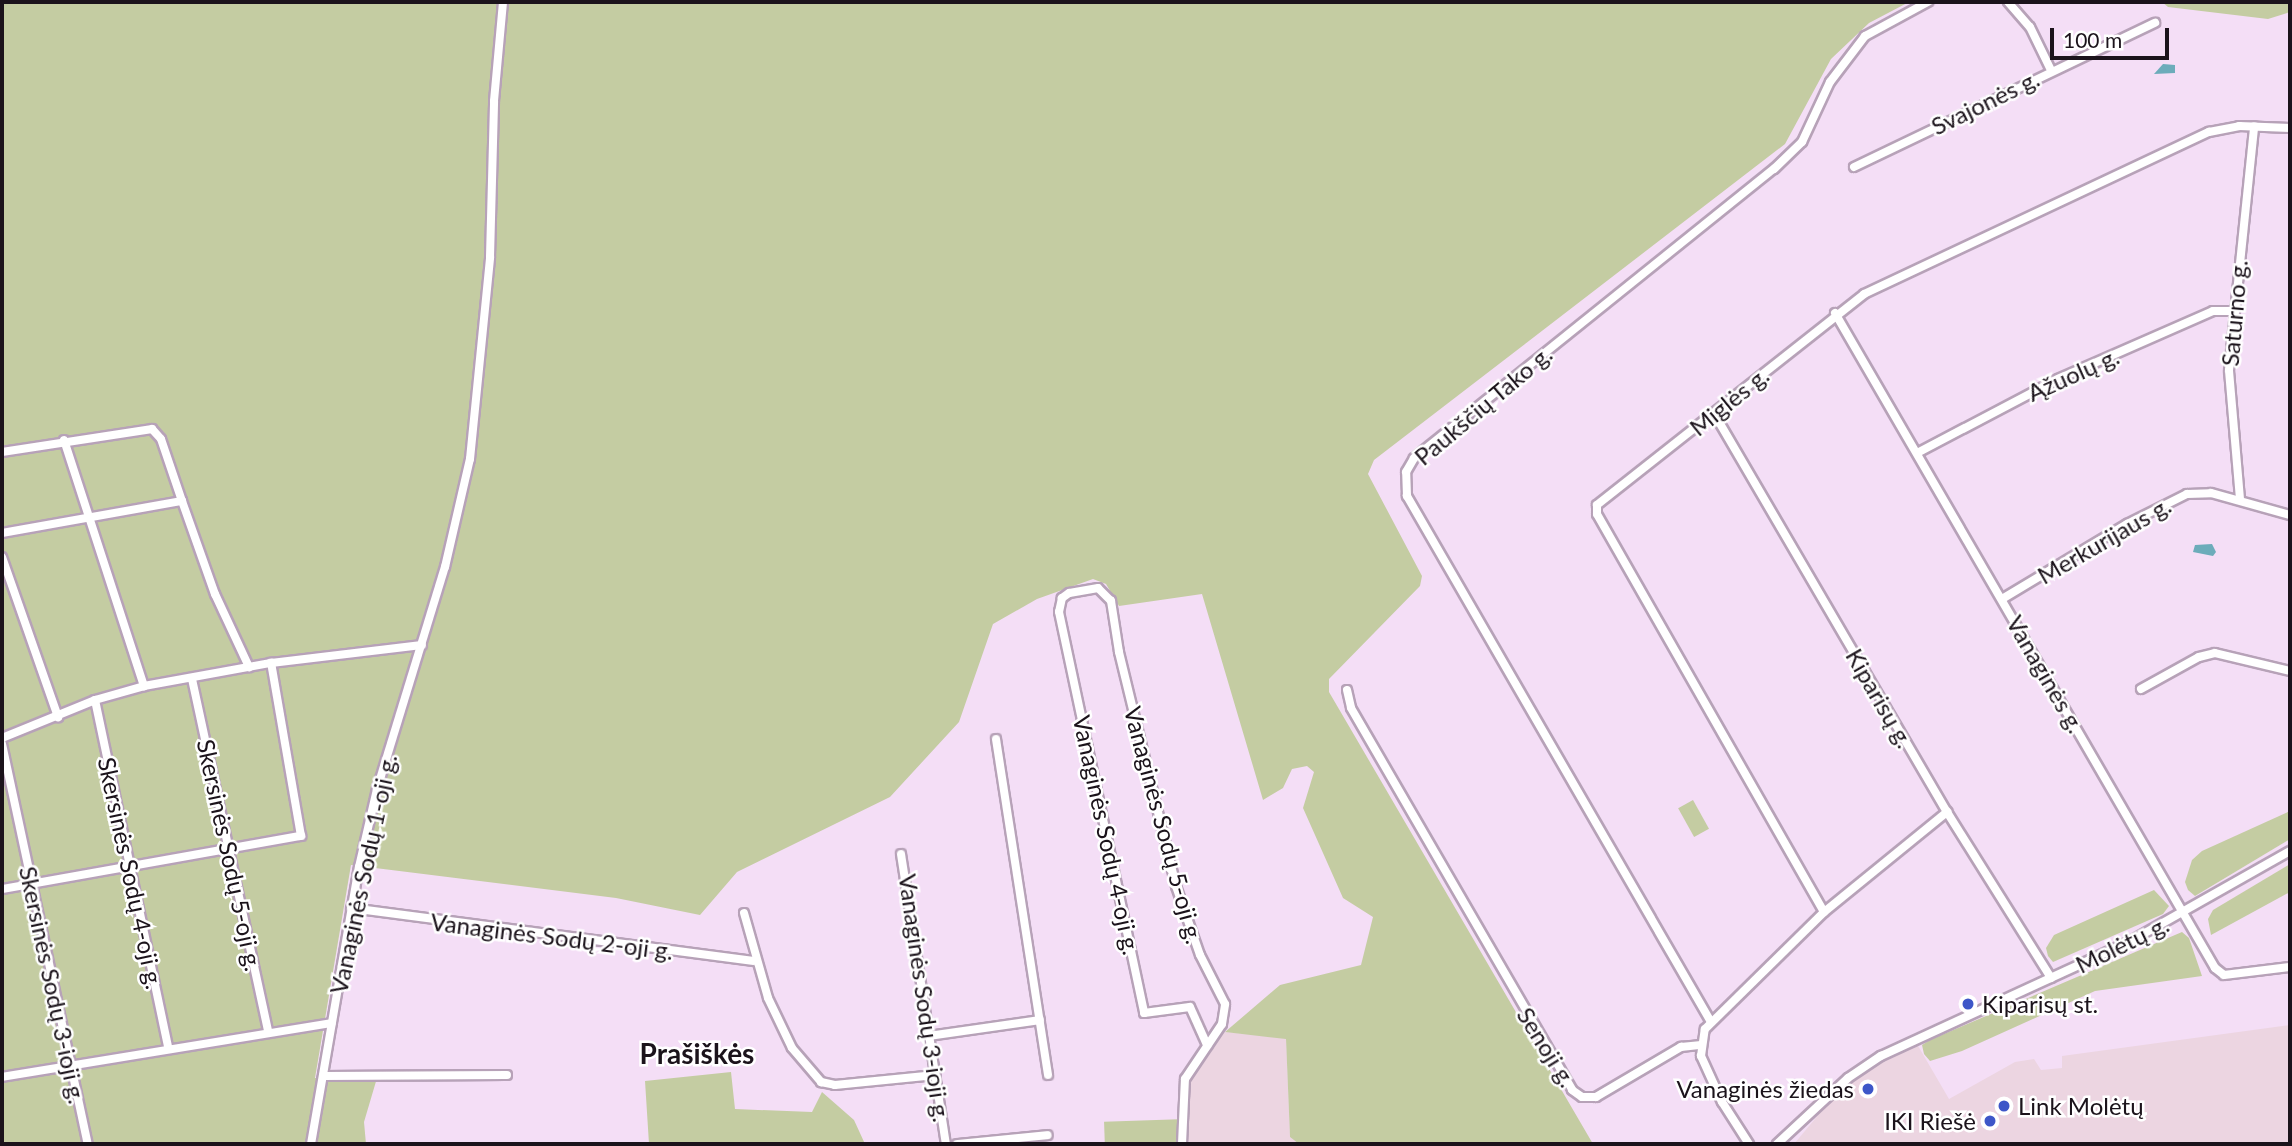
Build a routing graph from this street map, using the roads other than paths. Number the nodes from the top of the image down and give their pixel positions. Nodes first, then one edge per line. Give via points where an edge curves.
1 (503, 2) edge
2 (1928, 2) edge
3 (2008, 2) edge
4 (2155, 23) dead end
5 (2051, 70) junction
6 (2254, 126) junction
7 (2290, 128) edge
8 (1854, 167) dead end
9 (2231, 311) junction
10 (1835, 313) junction
11 (1715, 415) junction
12 (64, 440) junction
13 (2, 452) edge
14 (1919, 452) junction
15 (2240, 499) junction
16 (182, 501) junction
17 (2290, 515) edge
18 (89, 516) junction
19 (2, 533) edge
20 (2, 557) edge
21 (1089, 588) joint
22 (2002, 599) junction
23 (422, 645) junction
24 (271, 663) junction
25 (249, 667) junction
26 (2290, 671) edge
27 (192, 679) junction
28 (144, 686) junction
29 (2141, 689) dead end
30 (1347, 690) dead end
31 (95, 700) junction
32 (58, 717) junction
33 (2, 738) edge
34 (996, 739) dead end
35 (2, 744) edge
36 (1948, 812) junction
37 (227, 846) junction
38 (2290, 852) edge
39 (901, 854) dead end
40 (129, 866) junction
41 (30, 884) junction
42 (2, 889) edge
43 (351, 908) junction
44 (1824, 912) junction
45 (744, 913) dead end
46 (2185, 914) junction
47 (754, 961) junction
48 (2290, 967) edge
49 (2051, 978) junction
50 (1040, 1020) junction
51 (1712, 1022) junction
52 (332, 1023) junction
53 (268, 1031) junction
54 (929, 1036) junction
55 (1207, 1045) junction
56 (1699, 1045) junction
57 (168, 1047) junction
58 (69, 1065) junction
59 (506, 1075) dead end
60 (936, 1075) junction
61 (1048, 1075) dead end
62 (323, 1076) junction
63 (2, 1077) edge
64 (1048, 1135) dead end
65 (88, 1144) edge
66 (311, 1144) edge
67 (946, 1144) edge
68 (957, 1144) edge
69 (1182, 1144) edge
70 (1749, 1144) edge
71 (1777, 1144) edge

1 - 23 street, Vanaginės Sodų 1-oji g. via 494,101 490,257 470,459
2 - 51 street, Paukščių Tako g. via 1865,36 1830,82 1802,142 1774,169 1414,458 1406,472 1407,496
3 - 5 street via 2030,27
4 - 5 street, Svajonės g.
5 - 8 street, Svajonės g.
6 - 7 street, Miglės g.
6 - 9 street, Saturno g.
6 - 10 street, Miglės g. via 2194,138 1864,294
9 - 14 street, Ąžuolų g. via 2213,311 2058,379
9 - 15 street, Saturno g. via 2228,401
10 - 11 street, Miglės g.
10 - 14 street, Vanaginės g.
11 - 36 street, Kiparisų g.
11 - 44 street, Miglės g. via 1600,501 1596,510
12 - 13 street
12 - 16 street via 152,429 161,439
12 - 18 street
14 - 22 street, Vanaginės g.
15 - 17 street, Merkurijaus g.
15 - 22 street, Merkurijaus g. via 2203,492 2173,500
16 - 18 street
16 - 25 street via 215,594
18 - 19 street
18 - 28 street
20 - 32 street
21 - 55 street, Vanaginės Sodų 5-oji g. via 1104,589 1111,601 1119,652 1176,886 1200,955 1225,1004 1222,1024
21 - 55 street, Vanaginės Sodų 4-oji g. via 1065,595 1059,612 1144,1013 1190,1007
22 - 46 street, Vanaginės g.
23 - 24 street
23 - 43 street, Vanaginės Sodų 1-oji g. via 377,789
24 - 25 street
24 - 37 street via 301,835
25 - 27 street
26 - 29 street via 2215,653
27 - 28 street
27 - 37 street, Skersinės Sodų 5-oji g.
28 - 31 street
30 - 56 street, Senoji g. via 1358,720 1572,1090 1582,1097 1596,1097 1681,1047
31 - 32 street
31 - 40 street, Skersinės Sodų 4-oji g.
32 - 33 street
34 - 50 street
35 - 41 street, Skersinės Sodų 3-ioji g.
36 - 44 street
36 - 49 street, Kiparisų g.
37 - 40 street
37 - 53 street, Skersinės Sodų 5-oji g.
38 - 46 street, Molėtų g.
39 - 54 street, Vanaginės Sodų 3-ioji g.
40 - 41 street
40 - 57 street, Skersinės Sodų 4-oji g.
41 - 42 street
41 - 58 street, Skersinės Sodų 3-ioji g.
43 - 47 street, Vanaginės Sodų 2-oji g.
43 - 52 street, Vanaginės Sodų 1-oji g.
44 - 51 street
45 - 47 street
46 - 48 street, Vanaginės g. via 2219,973
46 - 49 street, Molėtų g.
47 - 60 street via 793,1048 821,1082 835,1085
49 - 71 street, Molėtų g. via 1881,1056 1848,1078
50 - 54 street
50 - 61 street
51 - 56 street
52 - 53 street
52 - 62 street, Vanaginės Sodų 1-oji g.
53 - 57 street
54 - 60 street, Vanaginės Sodų 3-ioji g.
55 - 69 street, Vanaginės Sodų 5-oji g. via 1192,1065 1182,1091
56 - 70 street via 1722,1102
57 - 58 street
58 - 63 street
58 - 65 street, Skersinės Sodų 3-ioji g.
59 - 62 street
60 - 67 street, Vanaginės Sodų 3-ioji g.
62 - 66 street, Vanaginės Sodų 1-oji g.
64 - 68 street

